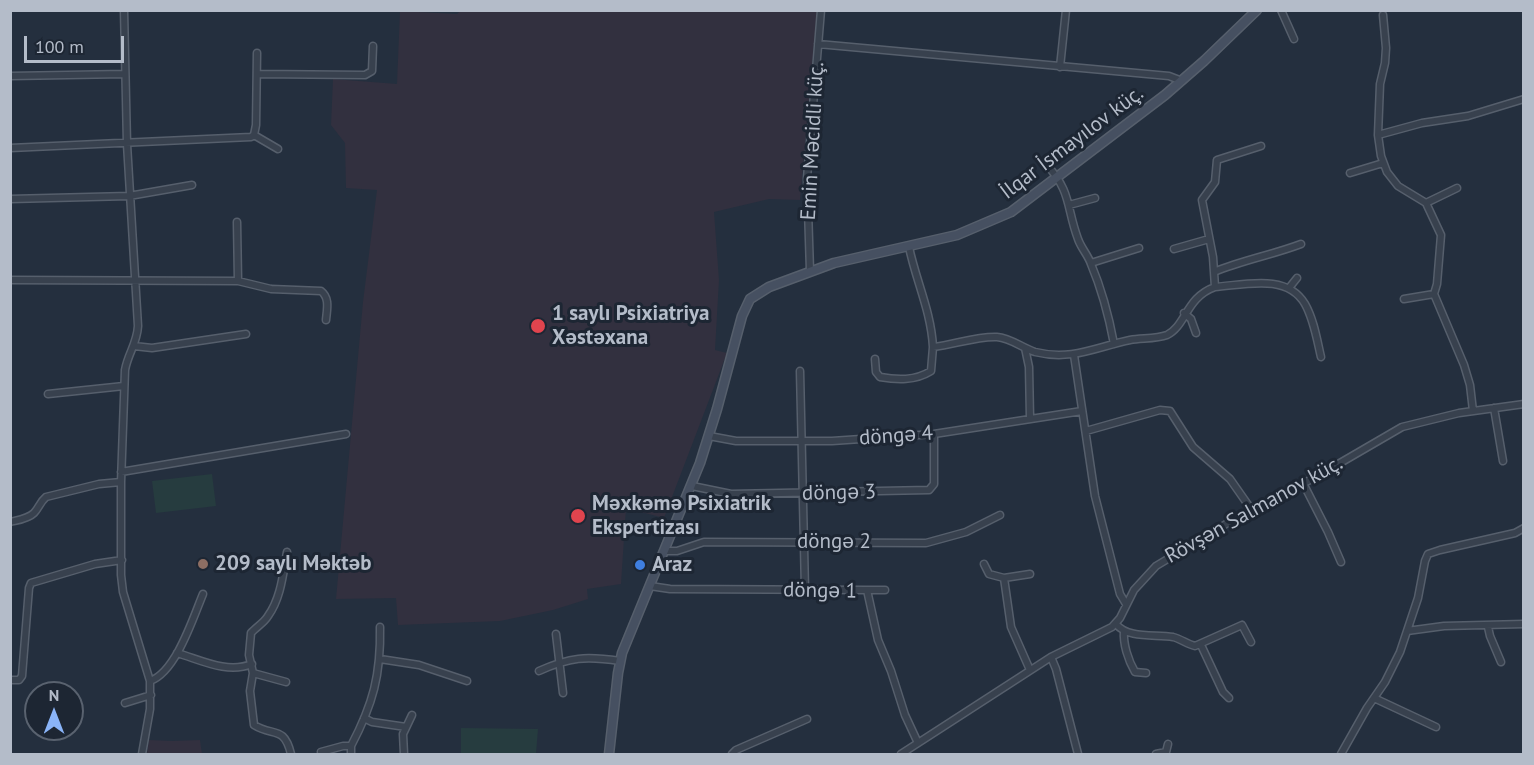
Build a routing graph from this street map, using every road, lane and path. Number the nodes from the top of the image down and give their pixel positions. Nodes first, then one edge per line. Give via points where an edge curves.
1 (124, 10) edge
2 (821, 10) edge
3 (1066, 10) edge
4 (1257, 10) edge
5 (1281, 10) edge
6 (1383, 15) dead end
7 (1294, 39) dead end
8 (818, 44) junction
9 (373, 46) dead end
10 (257, 53) dead end
11 (1060, 67) junction
12 (125, 74) junction
13 (257, 74) junction
14 (10, 76) edge
15 (1182, 81) junction
16 (1524, 99) edge
17 (254, 135) junction
18 (1378, 135) junction
19 (127, 144) junction
20 (1261, 146) dead end
21 (10, 148) edge
22 (278, 149) dead end
23 (1046, 164) dead end
24 (1383, 164) junction
25 (1350, 173) dead end
26 (1058, 177) junction
27 (192, 185) dead end
28 (1457, 188) dead end
29 (129, 196) junction
30 (1095, 198) dead end
31 (10, 199) edge
32 (1426, 203) junction
33 (1068, 204) junction
34 (237, 222) dead end
35 (1209, 240) junction
36 (1301, 244) dead end
37 (909, 247) junction
38 (1139, 248) dead end
39 (1174, 249) dead end
40 (1091, 263) junction
41 (810, 271) junction
42 (1214, 272) junction
43 (1298, 278) dead end
44 (10, 280) edge
45 (135, 280) junction
46 (238, 280) junction
47 (1215, 287) junction
48 (1288, 288) junction
49 (1434, 294) junction
50 (1404, 299) dead end
51 (1184, 313) junction
52 (327, 320) dead end
53 (1196, 333) dead end
54 (246, 334) dead end
55 (1114, 344) junction
56 (135, 346) junction
57 (933, 347) junction
58 (1025, 348) junction
59 (1074, 355) junction
60 (1321, 357) dead end
61 (875, 359) dead end
62 (800, 371) dead end
63 (124, 386) junction
64 (48, 394) dead end
65 (1524, 404) edge
66 (1494, 408) junction
67 (1082, 411) junction
68 (1473, 411) junction
69 (1030, 418) junction
70 (1086, 431) junction
71 (346, 434) dead end
72 (934, 434) junction
73 (709, 436) junction
74 (801, 442) junction
75 (1503, 461) dead end
76 (121, 472) junction
77 (121, 482) junction
78 (1303, 483) junction
79 (692, 486) junction
80 (802, 494) junction
81 (1251, 508) junction
82 (1000, 515) dead end
83 (10, 522) edge
84 (1524, 528) edge
85 (803, 542) junction
86 (664, 550) junction
87 (287, 552) dead end
88 (122, 560) junction
89 (1341, 562) dead end
90 (984, 564) dead end
91 (1030, 574) dead end
92 (1004, 578) junction
93 (650, 586) junction
94 (805, 590) junction
95 (867, 590) junction
96 (885, 590) dead end
97 (203, 594) dead end
98 (1126, 604) junction
99 (1116, 624) junction
100 (1524, 624) edge
101 (380, 627) dead end
102 (1488, 627) junction
103 (1124, 631) junction
104 (1407, 632) junction
105 (556, 634) dead end
106 (1251, 642) dead end
107 (1201, 645) junction
108 (177, 652) junction
109 (1051, 657) junction
110 (380, 659) junction
111 (620, 661) junction
112 (561, 662) junction
113 (1501, 662) dead end
114 (252, 664) junction
115 (1030, 670) junction
116 (538, 671) dead end
117 (253, 673) junction
118 (1146, 673) dead end
119 (10, 680) edge
120 (150, 681) junction
121 (467, 681) dead end
122 (286, 682) dead end
123 (563, 693) dead end
124 (151, 695) junction
125 (1229, 698) dead end
126 (1374, 698) junction
127 (125, 703) dead end
128 (412, 715) dead end
129 (364, 718) junction
130 (807, 719) dead end
131 (406, 727) junction
132 (1436, 727) dead end
133 (918, 743) junction
134 (1168, 744) dead end
135 (351, 746) junction
136 (321, 752) dead end
137 (142, 754) edge
138 (291, 754) edge
139 (351, 754) edge
140 (404, 754) edge
141 (609, 754) edge
142 (732, 754) edge
143 (901, 754) edge
144 (1078, 754) edge
145 (1156, 754) edge
146 (1341, 754) edge

1 - 12 street
2 - 8 street, Emin Məcidli küç.
3 - 11 street
4 - 15 main road, İlqar İsmayılov küç.
5 - 7 street
6 - 18 street via 1386,56 1380,84
8 - 11 street
8 - 41 street, Emin Məcidli küç. via 807,178
9 - 13 street via 370,73
10 - 13 street
11 - 15 street via 1169,76
12 - 14 street
12 - 19 street
13 - 17 street
15 - 26 main road, İlqar İsmayılov küç.
16 - 18 street via 1468,116
17 - 19 street
17 - 22 street
18 - 24 street
19 - 21 street
19 - 29 street
20 - 35 street via 1217,160 1215,182 1202,201
23 - 26 street
24 - 25 street
24 - 32 street via 1398,186
26 - 33 street
26 - 37 main road, İlqar İsmayılov küç. via 1011,212 957,235
27 - 29 street
28 - 32 street
29 - 31 street
29 - 45 street
30 - 33 street
32 - 49 street via 1441,236
33 - 40 street via 1078,239
34 - 46 street
35 - 39 street
35 - 42 street
36 - 42 street
37 - 41 main road, İlqar İsmayılov küç.
37 - 57 street via 925,299
38 - 40 street
40 - 55 street
41 - 73 main road, İlqar İsmayılov küç. via 760,291 750,299
42 - 47 street
43 - 48 street
44 - 45 street
45 - 46 street
45 - 56 street
46 - 52 street via 271,289 321,291 327,300
47 - 48 street via 1265,284
47 - 51 street via 1194,300
48 - 60 street via 1304,303 1311,317
49 - 50 street
49 - 68 street via 1464,365
51 - 53 street
51 - 55 street via 1169,334
54 - 56 street via 152,348
55 - 59 street
56 - 63 street via 127,360
57 - 58 street via 995,337
57 - 61 street via 931,370 913,378 880,377
58 - 59 street
58 - 69 street
59 - 67 street
62 - 74 street
63 - 64 street
63 - 76 street
65 - 66 street, Rövşən Salmanov küç.
66 - 68 street, Rövşən Salmanov küç.
66 - 75 street
67 - 69 street, döngə 4
67 - 70 street
68 - 78 street, Rövşən Salmanov küç. via 1402,427
69 - 72 street, döngə 4
70 - 81 street via 1160,410 1170,411 1193,447 1230,479
70 - 98 street via 1097,503 1120,594
71 - 76 street
72 - 74 street, döngə 4
72 - 80 street, döngə 3 via 934,484 929,490
73 - 74 street, döngə 4 via 736,441
73 - 79 main road, İlqar İsmayılov küç.
74 - 80 street
76 - 77 street
77 - 83 street via 46,497 33,514
77 - 88 street
78 - 81 street, Rövşən Salmanov küç.
78 - 89 street
79 - 80 street, döngə 3 via 731,494
79 - 86 main road, İlqar İsmayılov küç.
80 - 85 street
81 - 98 street, Rövşən Salmanov küç. via 1162,560
82 - 85 street, döngə 2 via 966,532 927,543
84 - 104 street via 1428,554
85 - 86 street, döngə 2 via 704,542
85 - 94 street
86 - 93 main road, İlqar İsmayılov küç.
87 - 114 street via 275,605 251,633
88 - 119 street via 31,583 22,676
88 - 120 street via 123,592
90 - 92 street via 989,574
91 - 92 street
92 - 115 street via 1011,627
93 - 94 street, döngə 1 via 670,590
93 - 111 main road, İlqar İsmayılov küç.
94 - 95 street, döngə 1
95 - 96 street
95 - 133 street, döngə 1 via 878,640
97 - 108 street
98 - 99 street, Rövşən Salmanov küç.
99 - 103 street
99 - 109 street
100 - 102 street
101 - 110 street
102 - 104 street via 1444,626
102 - 113 street
103 - 107 street
103 - 118 street via 1131,666 1135,672
104 - 126 street
105 - 112 street
106 - 107 street via 1242,625 1237,625
107 - 125 street
108 - 114 street via 228,668
108 - 120 street via 160,677
109 - 115 street
109 - 144 street
110 - 121 street via 419,665
110 - 129 street via 373,698
111 - 112 street via 584,658
111 - 141 main road, İlqar İsmayılov küç.
112 - 116 street
112 - 123 street
114 - 117 street
115 - 133 street
117 - 122 street
117 - 138 street via 250,691 254,725 282,735
120 - 124 street
124 - 127 street
124 - 137 street
126 - 132 street
126 - 146 street
128 - 131 street
129 - 131 street
129 - 135 street
130 - 142 street
131 - 140 street
133 - 143 street
134 - 145 street via 1166,752
135 - 136 street
135 - 139 street

